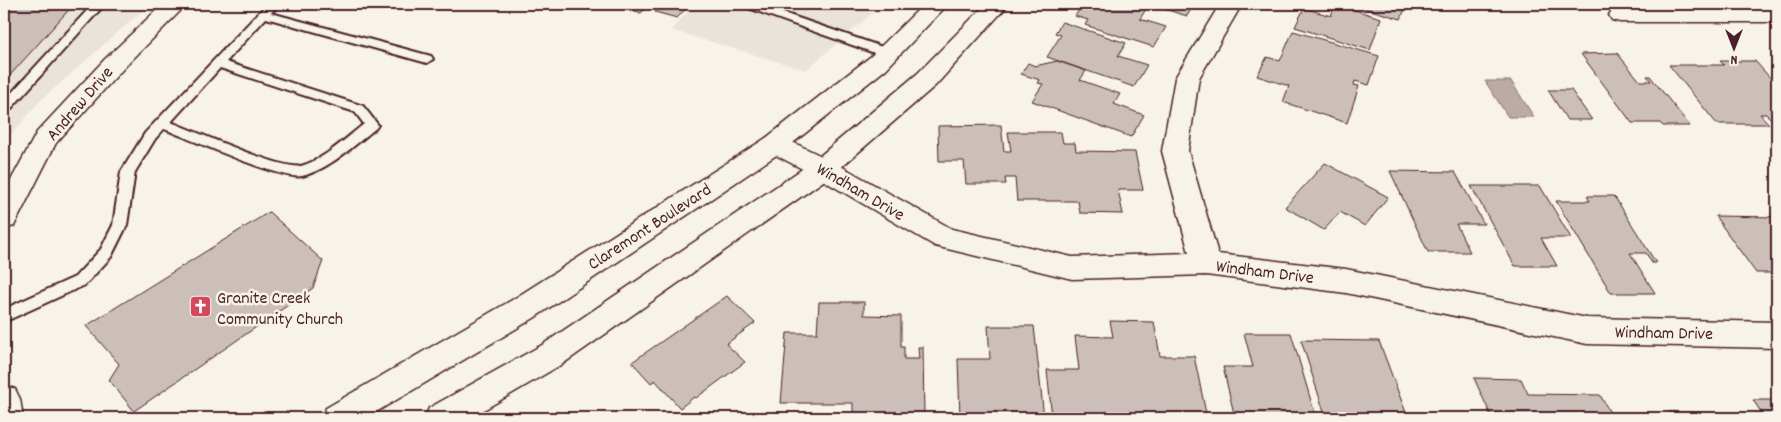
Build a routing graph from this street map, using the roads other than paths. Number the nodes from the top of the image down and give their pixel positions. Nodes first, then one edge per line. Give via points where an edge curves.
1 (99, 4) edge
2 (176, 4) edge
3 (273, 4) edge
4 (747, 4) edge
5 (937, 4) edge
6 (998, 4) edge
7 (1231, 4) edge
8 (264, 14) junction
9 (1620, 15) dead end
10 (1777, 15) edge
11 (887, 54) junction
12 (427, 59) dead end
13 (217, 63) junction
14 (4, 109) edge
15 (162, 123) junction
16 (775, 144) junction
17 (823, 168) junction
18 (4, 219) edge
19 (1206, 264) junction
20 (4, 316) edge
21 (1777, 335) edge
22 (4, 399) edge
23 (7, 418) edge
24 (338, 418) edge
25 (441, 418) edge

1 - 14 lane
2 - 18 street, Andrew Drive via 113,64 46,138
3 - 8 lane
4 - 11 lane
5 - 11 street, Claremont Boulevard
6 - 17 street via 927,79
7 - 19 street via 1187,78 1175,151
8 - 12 lane
8 - 13 lane
9 - 10 street
11 - 16 street, Claremont Boulevard
13 - 15 lane
13 - 15 lane via 359,109 372,124 332,156 300,172 266,164
15 - 20 lane via 128,172 120,225 106,253 80,281
16 - 17 street, Windham Drive
16 - 24 street, Claremont Boulevard via 523,309
17 - 19 street, Windham Drive via 945,238 1072,268
17 - 25 street via 553,354
19 - 21 street, Windham Drive via 1346,281 1587,330
22 - 23 street

